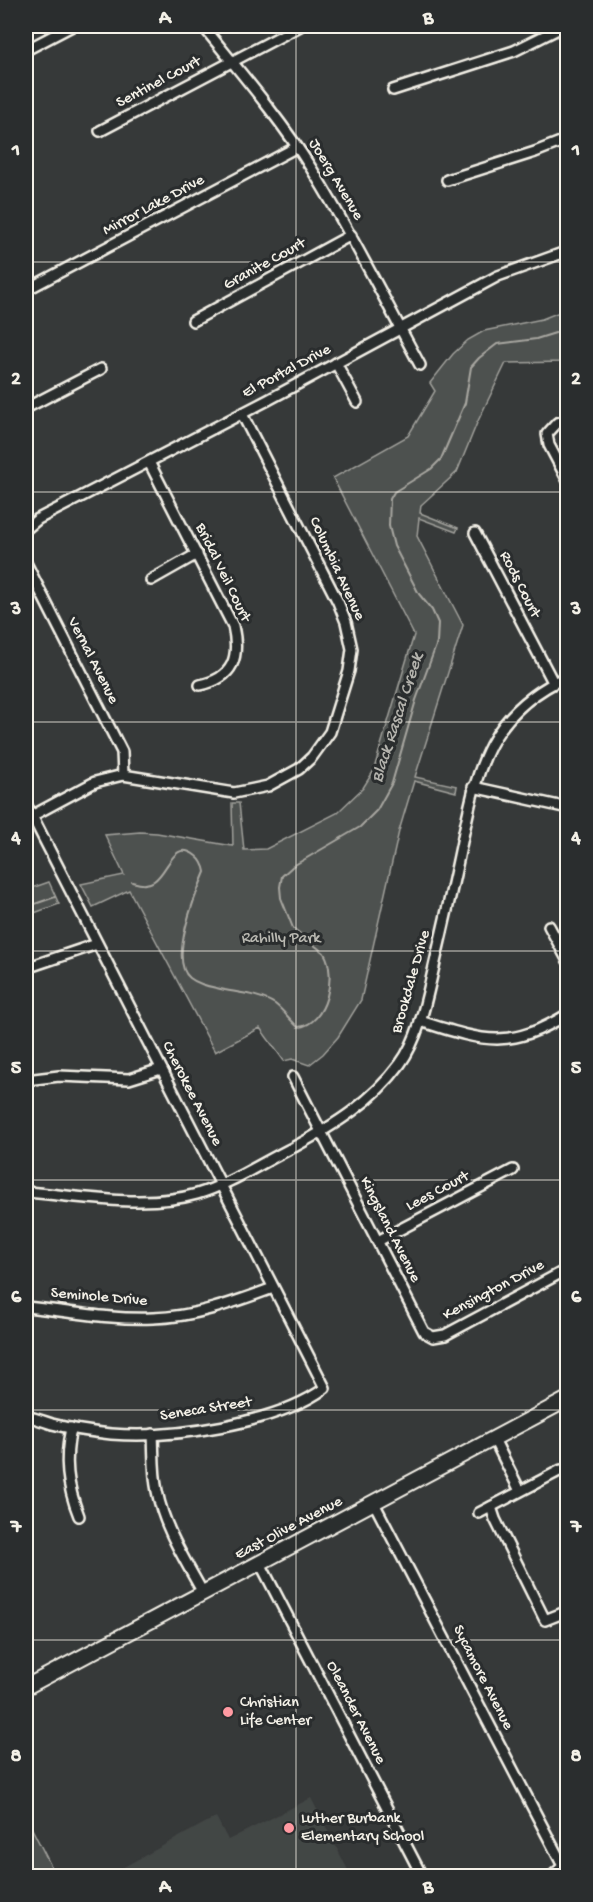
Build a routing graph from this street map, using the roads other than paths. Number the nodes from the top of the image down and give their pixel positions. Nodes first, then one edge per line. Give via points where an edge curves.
1 (72, 26) edge
2 (203, 26) edge
3 (300, 26) edge
4 (564, 26) edge
5 (26, 50) edge
6 (232, 62) junction
7 (393, 90) dead end
8 (100, 131) dead end
9 (567, 139) edge
10 (297, 147) junction
11 (447, 180) dead end
12 (351, 235) junction
13 (567, 251) edge
14 (26, 290) edge
15 (194, 321) dead end
16 (400, 328) junction
17 (336, 363) junction
18 (420, 365) dead end
19 (101, 369) dead end
20 (357, 402) dead end
21 (26, 408) edge
22 (242, 414) junction
23 (567, 420) edge
24 (149, 462) junction
25 (567, 481) edge
26 (26, 529) edge
27 (476, 533) dead end
28 (197, 554) junction
29 (26, 563) edge
30 (151, 580) dead end
31 (567, 676) edge
32 (553, 682) junction
33 (201, 686) dead end
34 (123, 775) junction
35 (473, 787) junction
36 (26, 804) edge
37 (567, 808) edge
38 (28, 817) edge
39 (549, 926) dead end
40 (97, 944) junction
41 (567, 962) edge
42 (26, 968) edge
43 (567, 1014) edge
44 (420, 1021) junction
45 (161, 1068) junction
46 (293, 1077) dead end
47 (26, 1080) edge
48 (322, 1132) junction
49 (513, 1170) dead end
50 (221, 1185) junction
51 (26, 1192) edge
52 (378, 1241) junction
53 (567, 1269) edge
54 (273, 1288) junction
55 (26, 1307) edge
56 (433, 1337) joint
57 (318, 1394) joint
58 (567, 1399) edge
59 (26, 1416) edge
60 (71, 1428) junction
61 (153, 1434) junction
62 (494, 1439) junction
63 (567, 1474) edge
64 (520, 1491) junction
65 (374, 1503) junction
66 (491, 1507) junction
67 (479, 1513) dead end
68 (79, 1516) dead end
69 (260, 1563) junction
70 (203, 1593) junction
71 (567, 1611) edge
72 (26, 1687) edge
73 (565, 1864) edge
74 (422, 1876) edge
75 (552, 1876) edge

1 - 5 street
2 - 6 street, Joerg Avenue
3 - 6 street, Sentinel Court
4 - 7 street via 514,51
6 - 8 street, Sentinel Court
6 - 10 street, Joerg Avenue
9 - 11 street
10 - 12 street, Joerg Avenue
10 - 14 street, Mirror Lake Drive
12 - 15 street, Granite Court
12 - 16 street, Joerg Avenue
13 - 16 street, El Portal Drive via 498,276
16 - 17 street, El Portal Drive
16 - 18 street, Joerg Avenue
17 - 20 street
17 - 22 street, El Portal Drive
19 - 21 street
22 - 24 street, El Portal Drive
22 - 34 street, Columbia Avenue via 346,622 352,649 337,715 312,757 268,786 234,793
23 - 25 street via 557,423 547,434
24 - 26 street, El Portal Drive
24 - 28 street, Bridal Veil Court
27 - 32 street, Rods Court
28 - 30 street
28 - 33 street, Bridal Veil Court via 237,642 236,658 229,671 216,682
29 - 34 street, Vernal Avenue via 122,752
31 - 32 street, Brookdale Drive
32 - 35 street, Brookdale Drive via 526,699 502,725
34 - 38 street, Columbia Avenue via 95,782
35 - 37 street
35 - 44 street, Brookdale Drive
36 - 38 street, Cherokee Avenue
38 - 40 street, Cherokee Avenue
39 - 41 street
40 - 42 street
40 - 45 street, Cherokee Avenue
43 - 44 street via 531,1034 502,1040
44 - 48 street, Brookdale Drive via 401,1063 388,1079 357,1109
45 - 47 street via 129,1079 59,1076
45 - 50 street, Cherokee Avenue
46 - 48 street, Kingsland Avenue
48 - 50 street, Brookdale Drive
48 - 52 street, Kingsland Avenue
49 - 52 street, Lees Court
50 - 51 street, Brookdale Drive via 175,1199 144,1202
50 - 54 street, Cherokee Avenue
52 - 56 street, Kingsland Avenue via 424,1332
53 - 56 street, Kensington Drive via 445,1335
54 - 55 street, Seminole Drive via 221,1306 155,1318
54 - 57 street, Cherokee Avenue via 325,1389
57 - 61 street, Seneca Street via 255,1419
58 - 62 main road, East Olive Avenue
59 - 60 street, Seneca Street
60 - 61 street, Seneca Street
60 - 68 street via 67,1470
61 - 70 street via 157,1490 163,1513
62 - 64 street
62 - 65 main road, East Olive Avenue
63 - 64 street via 561,1470
64 - 66 street
65 - 69 main road, East Olive Avenue
65 - 73 street, Sycamore Avenue
66 - 67 street
66 - 71 street via 545,1620
69 - 70 main road, East Olive Avenue
69 - 74 street, Oleander Avenue
70 - 72 main road, East Olive Avenue
73 - 75 street

